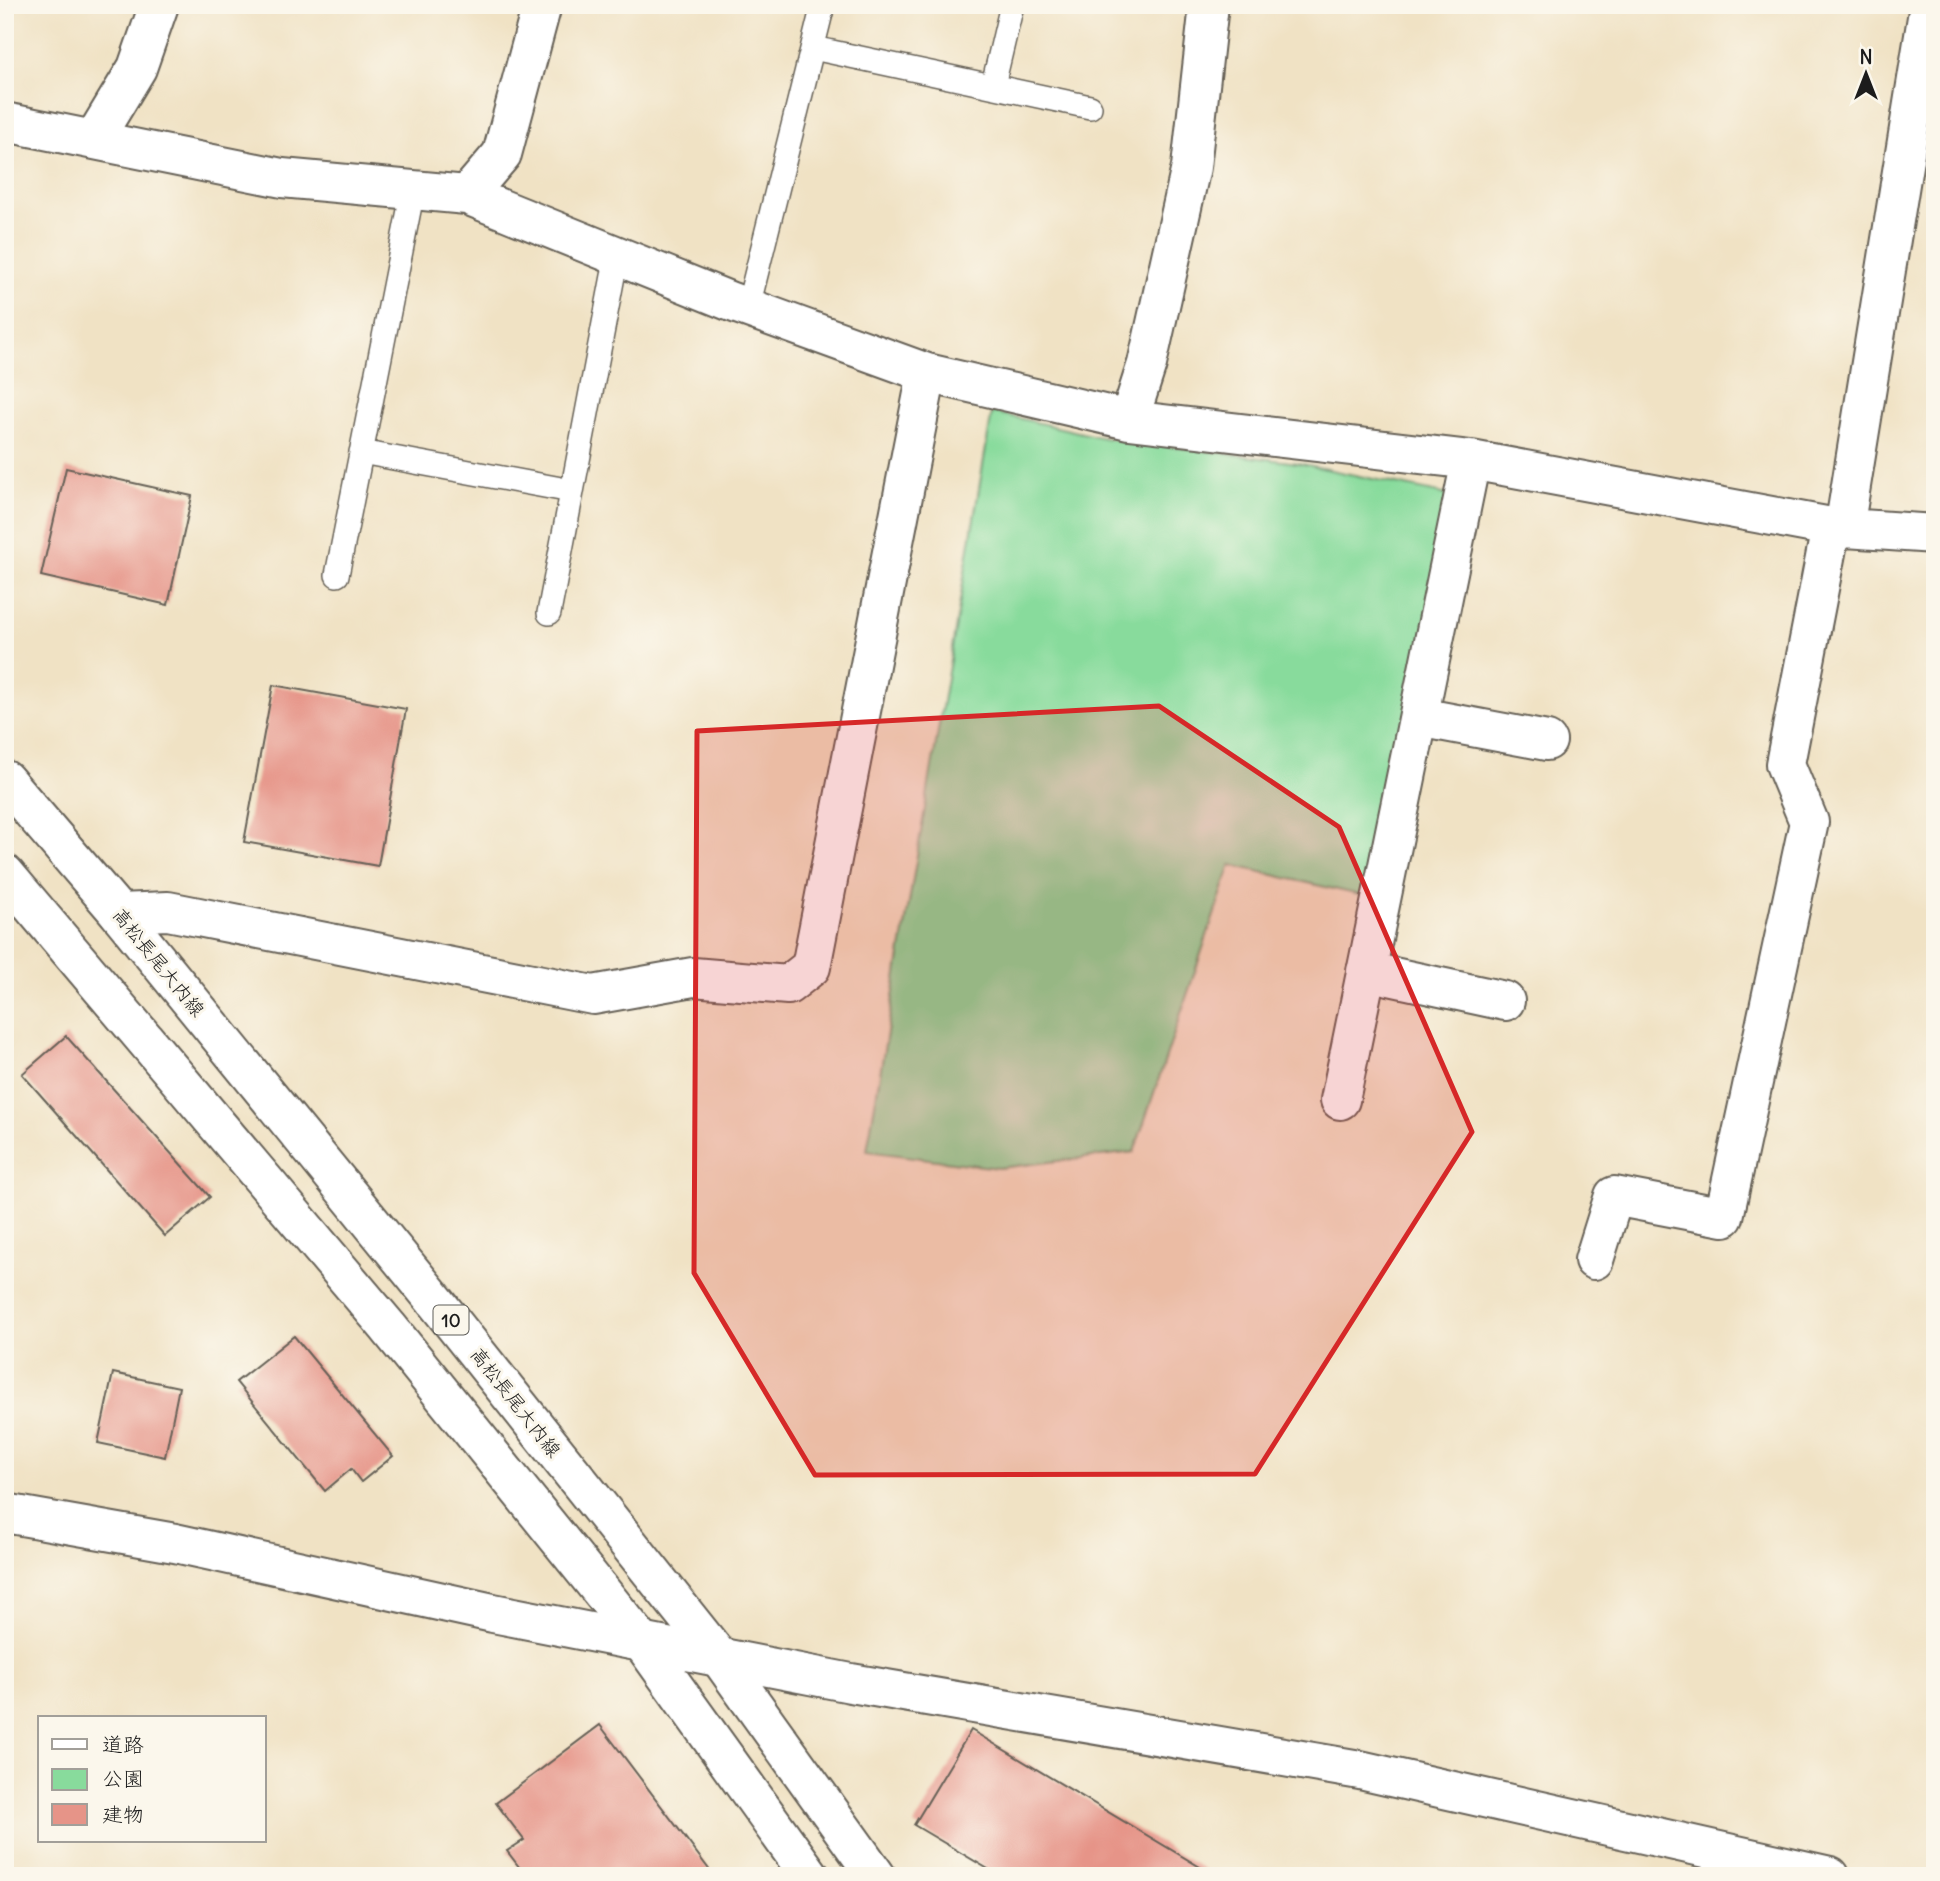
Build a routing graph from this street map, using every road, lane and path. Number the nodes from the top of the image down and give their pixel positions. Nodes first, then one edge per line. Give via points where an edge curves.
1 (159, 5) edge
2 (542, 5) edge
3 (824, 5) edge
4 (1012, 5) edge
5 (1209, 5) edge
6 (1928, 5) edge
7 (813, 48) junction
8 (993, 85) junction
9 (1090, 107) dead end
10 (5, 122) edge
11 (94, 139) junction
12 (412, 190) junction
13 (467, 195) junction
14 (617, 255) junction
15 (748, 307) junction
16 (927, 373) junction
17 (1129, 420) junction
18 (361, 452) junction
19 (1471, 460) junction
20 (572, 491) junction
21 (1838, 528) junction
22 (1935, 534) edge
23 (337, 575) dead end
24 (549, 613) dead end
25 (1419, 717) junction
26 (1547, 741) dead end
27 (5, 780) edge
28 (5, 874) edge
29 (119, 913) junction
30 (1366, 971) junction
31 (1506, 1001) dead end
32 (1340, 1100) dead end
33 (1594, 1260) dead end
34 (5, 1513) edge
35 (642, 1642) junction
36 (719, 1657) junction
37 (810, 1876) edge
38 (876, 1876) edge
39 (1830, 1876) edge

1 - 11 street via 137,68
2 - 13 street via 502,154
3 - 7 lane
4 - 8 lane
5 - 17 street via 1191,167 1147,364
6 - 21 street
7 - 8 lane
7 - 15 lane
8 - 9 lane
10 - 11 street
11 - 12 street via 282,178
12 - 13 street
12 - 18 lane
13 - 14 street
14 - 15 street
14 - 20 lane
15 - 16 street
16 - 17 street
16 - 29 street via 811,967 788,985 694,977 593,995 168,911
17 - 19 street
18 - 20 lane
18 - 23 lane
19 - 21 street
19 - 25 street
20 - 24 lane
21 - 22 street
21 - 33 street via 1785,764 1808,821 1724,1217 1614,1196
25 - 26 street
25 - 30 street
27 - 29 street, 高松長尾大内線 / 10
28 - 35 street via 388,1327
29 - 36 street, 高松長尾大内線 / 10
30 - 31 street
30 - 32 street
34 - 35 street via 175,1543
35 - 36 street
35 - 37 street
36 - 38 street, 高松長尾大内線 / 10
36 - 39 street via 1360,1770

